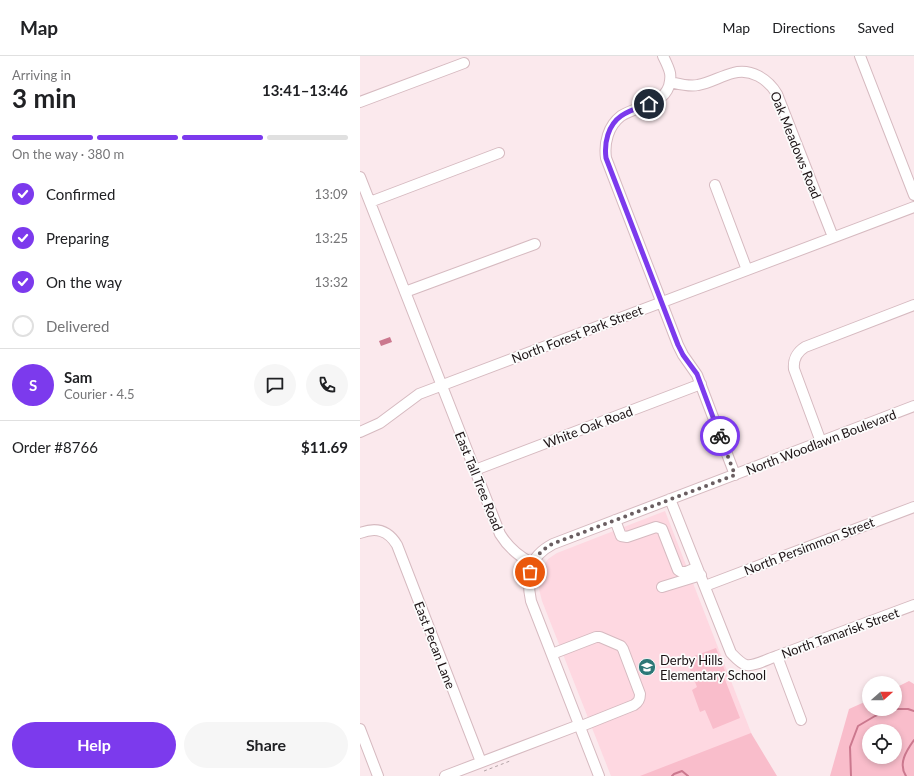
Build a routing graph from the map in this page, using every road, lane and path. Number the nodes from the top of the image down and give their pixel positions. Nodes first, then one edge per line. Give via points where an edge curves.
1 (664, 56) edge
2 (860, 56) edge
3 (464, 63) dead end
4 (670, 82) junction
5 (360, 102) edge
6 (499, 153) dead end
7 (360, 177) edge
8 (715, 184) dead end
9 (914, 194) edge
10 (370, 202) junction
11 (914, 207) edge
12 (833, 237) junction
13 (535, 244) dead end
14 (747, 270) junction
15 (405, 292) junction
16 (662, 302) junction
17 (914, 305) edge
18 (701, 384) junction
19 (442, 386) junction
20 (914, 406) edge
21 (360, 432) edge
22 (821, 442) junction
23 (475, 470) junction
24 (735, 475) junction
25 (670, 499) junction
26 (914, 507) edge
27 (615, 520) junction
28 (360, 533) edge
29 (532, 563) junction
30 (699, 571) junction
31 (705, 586) junction
32 (662, 587) dead end
33 (914, 605) edge
34 (552, 654) junction
35 (777, 656) junction
36 (801, 720) dead end
37 (579, 726) junction
38 (360, 729) edge
39 (481, 762) junction
40 (378, 776) edge
41 (444, 776) edge
42 (599, 776) edge

1 - 4 street via 670,73
2 - 9 street
3 - 5 street
4 - 12 street, Oak Meadows Road via 697,85 732,73 745,72 759,76 771,85 777,94
4 - 16 street via 668,90 658,100 615,121 607,136 605,148 606,158
6 - 10 street
7 - 10 street, East Tall Tree Road
8 - 14 street
10 - 15 street, East Tall Tree Road
11 - 12 street, North Forest Park Street
12 - 14 street, North Forest Park Street
13 - 15 street
14 - 16 street, North Forest Park Street
15 - 19 street, East Tall Tree Road
16 - 18 street via 678,345
16 - 19 street, North Forest Park Street
17 - 22 street via 805,347 798,353 794,369
18 - 23 street, White Oak Road
18 - 24 street
19 - 21 street, North Forest Park Street via 419,394 380,423
19 - 23 street, East Tall Tree Road
20 - 22 street, North Woodlawn Boulevard
22 - 24 street, North Woodlawn Boulevard
23 - 29 street, East Tall Tree Road via 500,534 510,548
24 - 25 street, North Woodlawn Boulevard
25 - 27 street, North Woodlawn Boulevard
25 - 30 street
26 - 31 street, North Persimmon Street
27 - 29 street, North Woodlawn Boulevard via 552,544
27 - 30 street via 621,536 627,537 656,527 662,529 678,570 683,573
28 - 39 street, East Pecan Lane via 371,530 384,532 397,546
29 - 34 street via 530,598
30 - 31 street
30 - 32 street
31 - 35 street, North Tamarisk Street via 731,653 735,657 750,665
33 - 35 street, North Tamarisk Street
34 - 37 street
34 - 37 street via 596,637 620,646 640,694 638,703
35 - 36 street
37 - 39 street
37 - 42 street
38 - 40 street
39 - 41 street

